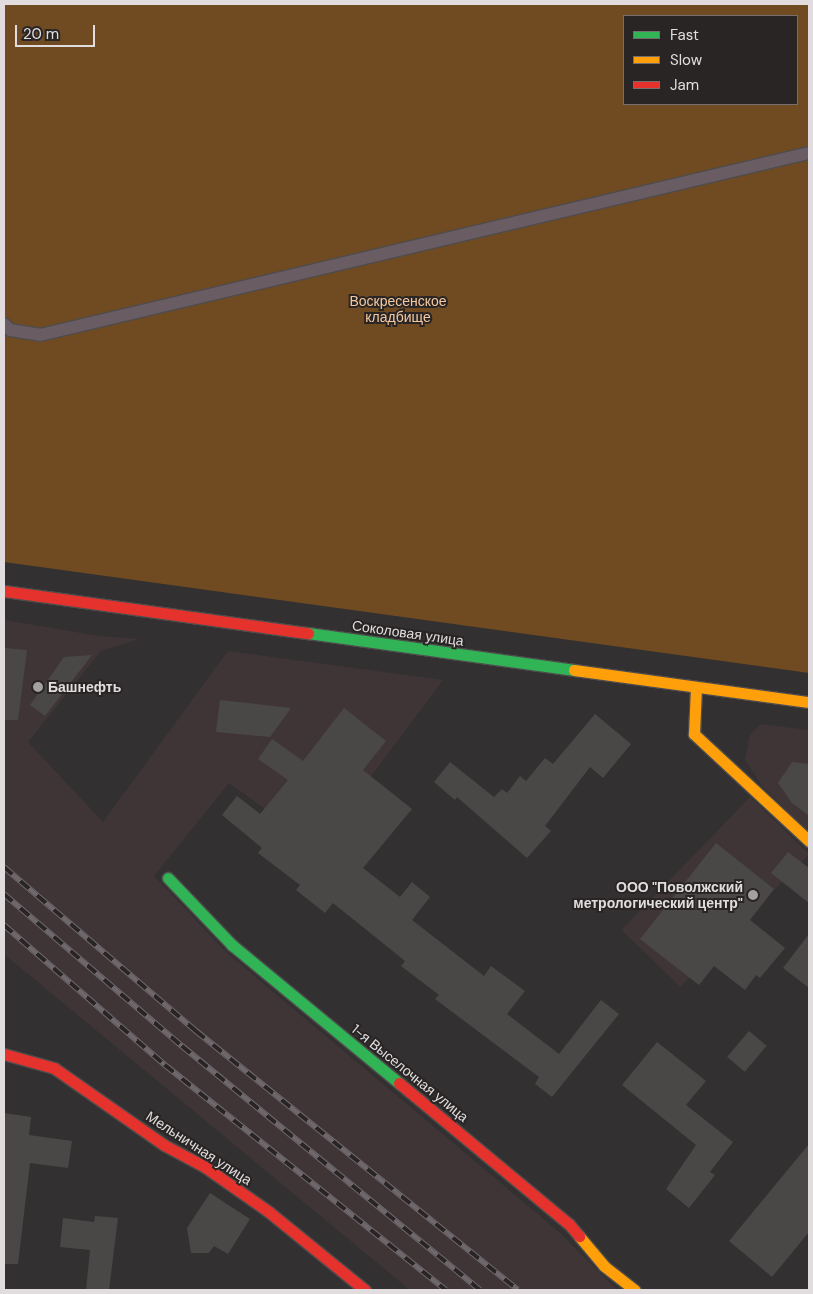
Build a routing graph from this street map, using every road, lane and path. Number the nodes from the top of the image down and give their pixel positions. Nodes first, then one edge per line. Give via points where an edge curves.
1 (809, 153) edge
2 (4, 324) edge
3 (4, 590) edge
4 (696, 687) junction
5 (809, 702) edge
6 (809, 841) edge
7 (168, 878) dead end
8 (4, 1054) edge
9 (365, 1290) edge
10 (635, 1290) edge

1 - 2 lane via 40,335 10,330
3 - 4 street, Соколовая улица
4 - 5 street, Соколовая улица
4 - 6 street via 694,734
7 - 10 street, 1-я Выселочная улица via 232,945 569,1224 604,1266
8 - 9 street, Мельничная улица via 54,1068 164,1145 205,1167 270,1212

